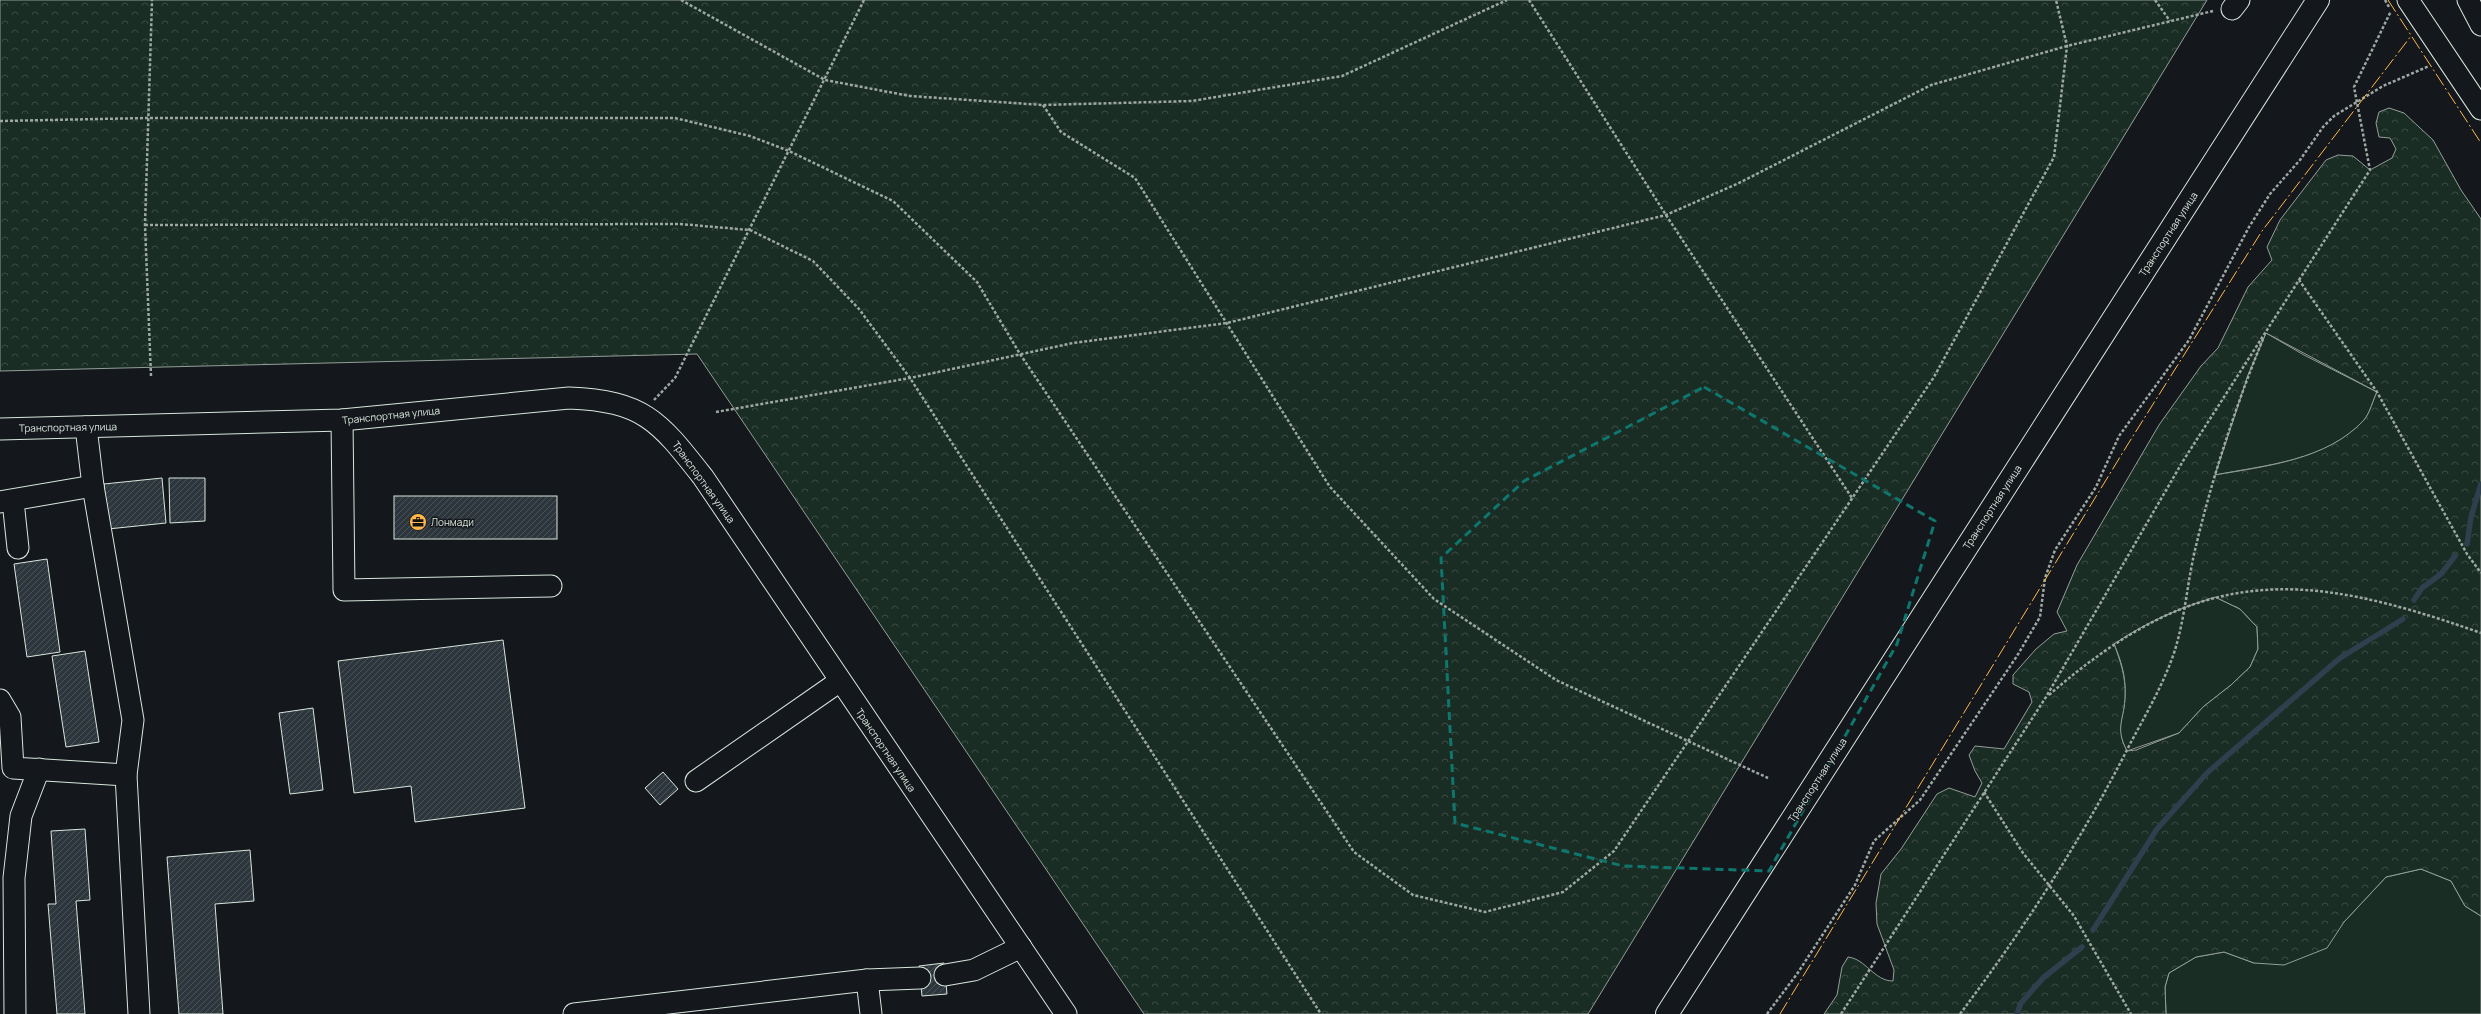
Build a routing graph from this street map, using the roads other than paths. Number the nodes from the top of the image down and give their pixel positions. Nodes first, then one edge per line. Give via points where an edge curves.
1 (2318, 0) edge
2 (2408, 0) edge
3 (2468, 0) edge
4 (2481, 25) edge
5 (2481, 109) edge
6 (342, 420) junction
7 (86, 427) junction
8 (0, 429) edge
9 (93, 486) junction
10 (7, 501) edge
11 (18, 548) dead end
12 (551, 586) dead end
13 (840, 681) junction
14 (0, 700) edge
15 (6, 767) edge
16 (39, 769) junction
17 (126, 775) junction
18 (696, 781) dead end
19 (1021, 947) junction
20 (945, 975) dead end
21 (920, 978) dead end
22 (867, 980) junction
23 (15, 1014) edge
24 (139, 1014) edge
25 (574, 1014) edge
26 (871, 1014) edge
27 (1066, 1014) edge
28 (1667, 1014) edge

1 - 28 main road, Транспортная улица
2 - 5 street
3 - 4 street
6 - 7 street, Транспортная улица
6 - 12 street via 344,590
6 - 13 street, Транспортная улица via 570,398 603,400 643,412 672,437 703,477
7 - 8 street, Транспортная улица
7 - 9 street
9 - 10 street
9 - 17 street via 133,720
10 - 11 street
13 - 18 street
13 - 19 street, Транспортная улица
14 - 15 street via 10,717
15 - 16 street
16 - 17 street
16 - 23 street via 21,816 14,878
17 - 24 street
19 - 20 street via 974,970
19 - 27 street, Транспортная улица
21 - 22 street
22 - 25 street
22 - 26 street

